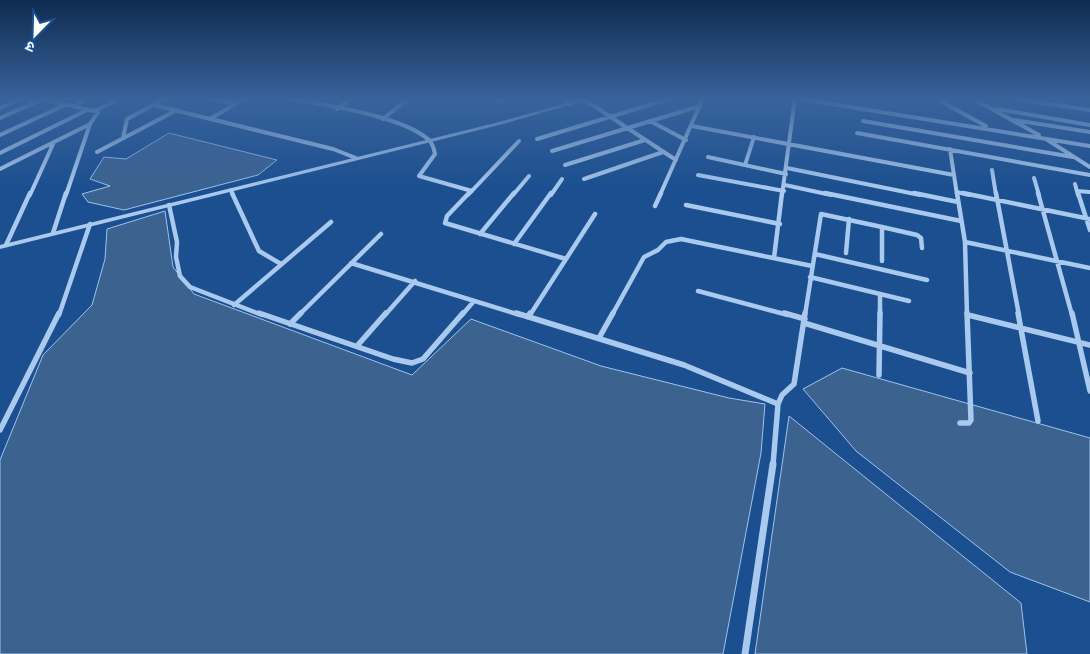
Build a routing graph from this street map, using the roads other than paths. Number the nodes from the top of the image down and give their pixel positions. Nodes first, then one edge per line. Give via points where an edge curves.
1 (628, 128) edge
2 (14, 129) edge
3 (50, 129) edge
4 (81, 129) edge
5 (88, 129) edge
6 (125, 129) edge
7 (141, 129) edge
8 (248, 129) edge
9 (407, 129) edge
10 (478, 129) edge
11 (572, 129) edge
12 (626, 129) edge
13 (664, 129) edge
14 (691, 129) edge
15 (706, 129) edge
16 (790, 129) edge
17 (902, 129) edge
18 (988, 129) edge
19 (991, 129) joint
20 (1027, 129) edge
21 (1069, 129) edge
22 (1090, 132) edge
23 (857, 133) dead end
24 (0, 135) edge
25 (754, 137) junction
26 (123, 138) junction
27 (1043, 138) junction
28 (537, 139) dead end
29 (429, 140) junction
30 (644, 140) junction
31 (686, 140) junction
32 (519, 141) dead end
33 (54, 142) junction
34 (788, 143) junction
35 (1090, 146) edge
36 (950, 149) junction
37 (552, 151) dead end
38 (97, 152) dead end
39 (663, 152) junction
40 (0, 153) edge
41 (708, 157) dead end
42 (1073, 157) junction
43 (356, 158) junction
44 (676, 160) junction
45 (565, 165) dead end
46 (745, 166) junction
47 (1090, 167) edge
48 (787, 168) junction
49 (0, 169) edge
50 (992, 170) dead end
51 (698, 174) dead end
52 (786, 174) junction
53 (1090, 174) edge
54 (954, 175) junction
55 (529, 176) dead end
56 (1034, 178) dead end
57 (562, 179) dead end
58 (584, 179) dead end
59 (785, 184) junction
60 (1075, 184) dead end
61 (232, 190) junction
62 (472, 191) junction
63 (784, 191) junction
64 (1077, 191) junction
65 (957, 192) junction
66 (1090, 192) edge
67 (996, 200) junction
68 (958, 202) junction
69 (169, 205) junction
70 (686, 205) dead end
71 (655, 206) dead end
72 (1043, 209) junction
73 (595, 214) dead end
74 (1088, 218) edge
75 (849, 219) junction
76 (331, 222) dead end
77 (961, 222) junction
78 (90, 224) junction
79 (780, 224) junction
80 (882, 226) junction
81 (1090, 230) edge
82 (53, 233) junction
83 (381, 234) dead end
84 (480, 234) junction
85 (965, 242) junction
86 (514, 244) junction
87 (3, 246) edge
88 (922, 248) dead end
89 (1007, 251) junction
90 (846, 253) dead end
91 (815, 254) junction
92 (774, 258) junction
93 (566, 259) junction
94 (882, 261) dead end
95 (1057, 261) junction
96 (351, 263) junction
97 (281, 264) junction
98 (812, 266) junction
99 (1090, 268) edge
100 (810, 277) junction
101 (927, 280) dead end
102 (415, 281) junction
103 (698, 291) dead end
104 (880, 294) junction
105 (474, 301) junction
106 (909, 301) dead end
107 (234, 305) junction
108 (968, 315) junction
109 (528, 317) junction
110 (804, 321) junction
111 (290, 324) junction
112 (1020, 328) junction
113 (599, 338) junction
114 (1080, 343) junction
115 (1090, 345) edge
116 (357, 346) junction
117 (879, 346) junction
118 (970, 373) junction
119 (879, 375) dead end
120 (1089, 378) edge
121 (1090, 391) edge
122 (778, 404) junction
123 (1038, 420) dead end
124 (960, 423) dead end
125 (0, 430) edge
126 (745, 654) edge

1 - 30 street
2 - 24 street
3 - 40 street
4 - 33 street
5 - 82 street
6 - 26 street
7 - 26 street
8 - 43 street via 333,149
9 - 29 street
10 - 29 street
11 - 28 street
12 - 37 street
13 - 31 street
14 - 31 street
15 - 25 street
16 - 34 street
17 - 42 street
18 - 19 street
19 - 27 street
20 - 27 street
21 - 22 street
23 - 36 street
25 - 34 street
25 - 46 street
26 - 38 street
27 - 35 street
27 - 42 street
29 - 43 street
29 - 62 street via 434,154 419,176
30 - 39 street
30 - 45 street
31 - 44 street
32 - 62 street
33 - 49 street
33 - 87 street
34 - 48 street
34 - 54 street
36 - 53 street
36 - 54 street
39 - 44 street
39 - 58 street
41 - 46 street
42 - 47 street
43 - 61 street
44 - 71 street
46 - 52 street
48 - 52 street
48 - 68 street
50 - 67 street
51 - 63 street
52 - 59 street
54 - 65 street
55 - 84 street
56 - 72 street
57 - 86 street
59 - 63 street
59 - 77 street
60 - 64 street
61 - 69 street
61 - 97 street via 259,251
62 - 84 street via 445,222
63 - 79 street
64 - 66 street
64 - 74 street
65 - 67 street
65 - 68 street
67 - 72 street
67 - 89 street
68 - 77 street
69 - 78 street
69 - 107 street via 180,276 190,287
70 - 79 street
72 - 74 street
72 - 95 street
73 - 93 street
74 - 81 street
75 - 80 street
75 - 90 street
75 - 91 street via 821,214
76 - 97 street
77 - 85 street
78 - 82 street
78 - 125 street via 62,308
79 - 92 street
80 - 88 street via 917,235
80 - 94 street
82 - 87 street
83 - 96 street
84 - 86 street
85 - 89 street
85 - 108 street
86 - 93 street
89 - 95 street
89 - 112 street
91 - 98 street
91 - 101 street
92 - 98 street
92 - 113 street via 681,239 666,242 644,257
93 - 109 street
95 - 99 street
95 - 114 street
96 - 102 street
96 - 111 street
97 - 107 street
98 - 100 street
100 - 104 street
100 - 110 street
102 - 105 street
102 - 116 street
103 - 110 street
104 - 106 street
104 - 117 street
105 - 109 street
105 - 116 street via 432,351 418,362 400,360
107 - 111 street
108 - 112 street
108 - 118 street
109 - 113 street
110 - 117 street
110 - 122 street via 794,384
111 - 116 street
112 - 114 street
112 - 123 street
113 - 122 street via 688,365
114 - 115 street
114 - 120 street
117 - 118 street
117 - 119 street
118 - 124 street via 971,420
120 - 121 street
122 - 126 street via 770,485

